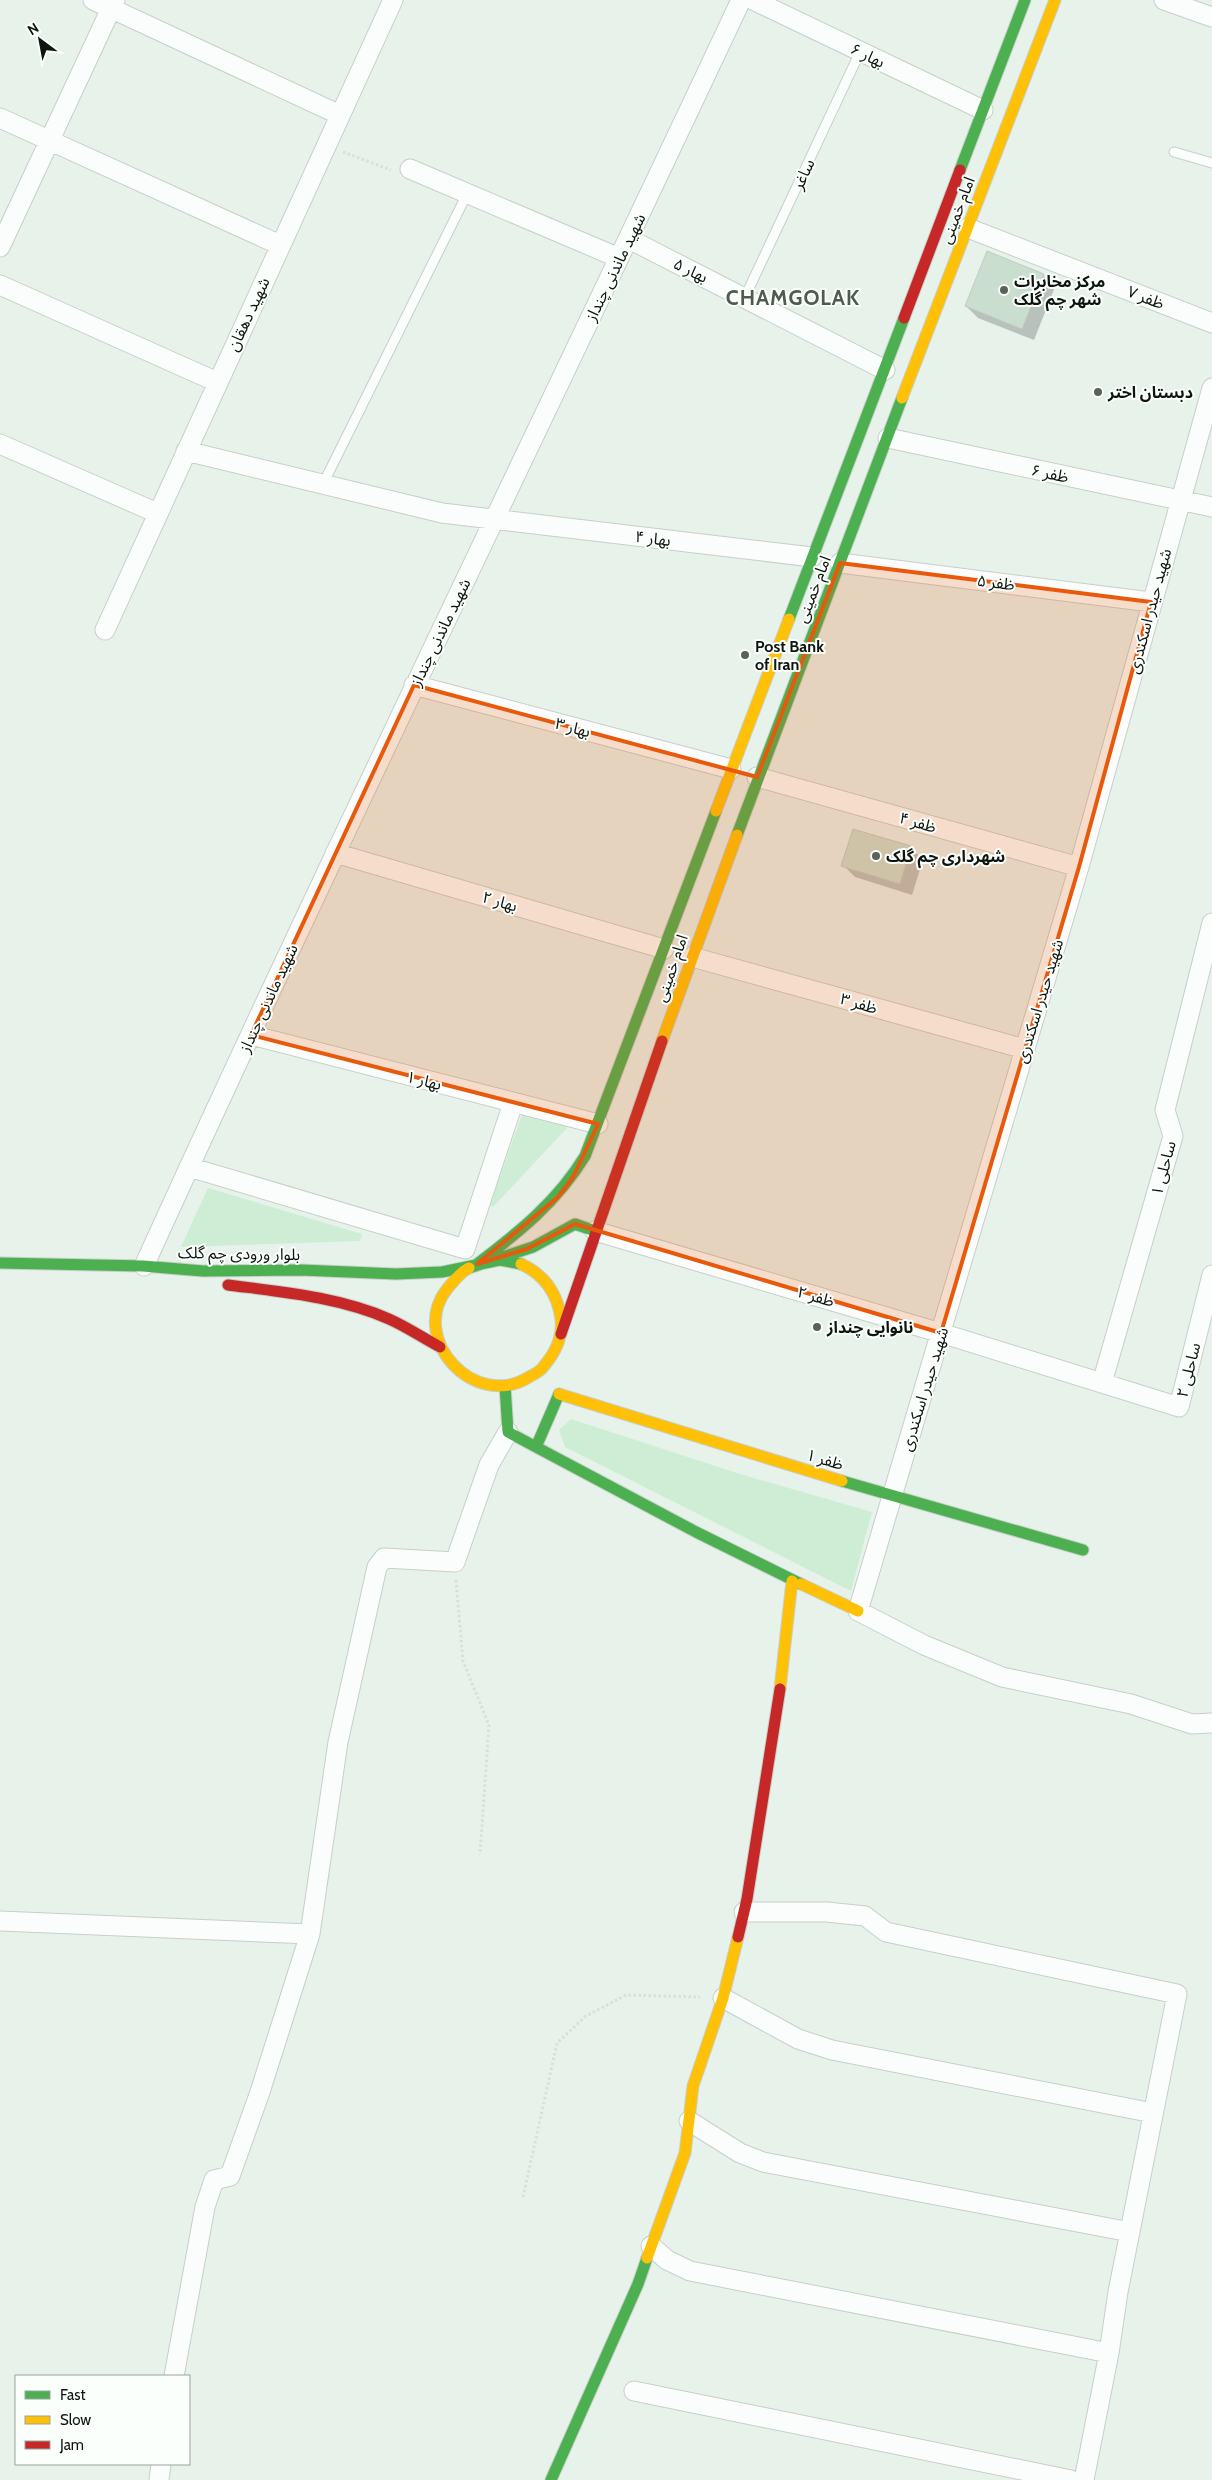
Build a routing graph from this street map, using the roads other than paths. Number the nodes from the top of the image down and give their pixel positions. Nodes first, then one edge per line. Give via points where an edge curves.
1 (94, 0) edge
2 (393, 0) edge
3 (741, 0) edge
4 (753, 0) edge
5 (1025, 0) edge
6 (1055, 0) edge
7 (1164, 0) edge
8 (113, 4) edge
9 (1212, 17) edge
10 (860, 52) junction
11 (983, 110) junction
12 (340, 114) junction
13 (0, 118) edge
14 (50, 140) junction
15 (1174, 152) dead end
16 (1212, 163) edge
17 (410, 169) road end
18 (467, 194) junction
19 (968, 228) junction
20 (629, 239) junction
21 (280, 245) junction
22 (0, 247) edge
23 (619, 258) junction
24 (0, 285) edge
25 (745, 297) junction
26 (1212, 323) edge
27 (912, 335) junction
28 (885, 370) junction
29 (217, 382) junction
30 (1212, 388) edge
31 (888, 438) junction
32 (0, 444) edge
33 (186, 451) junction
34 (323, 484) junction
35 (1179, 500) junction
36 (1212, 507) edge
37 (157, 513) junction
38 (494, 520) junction
39 (812, 557) junction
40 (840, 563) junction
41 (1151, 602) junction
42 (105, 630) dead end
43 (414, 685) junction
44 (744, 773) junction
45 (335, 853) junction
46 (1080, 867) junction
47 (1212, 923) edge
48 (664, 949) junction
49 (692, 956) junction
50 (250, 1036) junction
51 (1025, 1049) junction
52 (513, 1103) junction
53 (598, 1124) junction
54 (189, 1167) junction
55 (595, 1231) junction
56 (0, 1263) edge
57 (477, 1264) junction
58 (144, 1266) junction
59 (354, 1272) junction
60 (0, 1275) edge
61 (1212, 1275) edge
62 (60, 1276) dead end
63 (371, 1283) dead end
64 (211, 1284) dead end
65 (369, 1300) dead end
66 (352, 1307) junction
67 (1206, 1328) edge
68 (941, 1333) junction
69 (561, 1334) junction
70 (440, 1347) junction
71 (542, 1369) junction
72 (1102, 1383) junction
73 (505, 1386) junction
74 (559, 1394) junction
75 (1179, 1407) joint
76 (508, 1432) junction
77 (536, 1447) junction
78 (891, 1496) junction
79 (1082, 1550) dead end
80 (792, 1581) junction
81 (858, 1612) junction
82 (1212, 1723) edge
83 (744, 1912) junction
84 (0, 1921) edge
85 (310, 1934) junction
86 (724, 1998) junction
87 (1153, 2113) junction
88 (688, 2121) junction
89 (1130, 2232) junction
90 (651, 2246) junction
91 (1109, 2353) junction
92 (174, 2375) edge
93 (634, 2391) dead end
94 (161, 2465) edge
95 (159, 2480) edge
96 (551, 2480) edge
97 (1071, 2480) edge
98 (1084, 2480) edge

1 - 8 street
2 - 12 street, شهید دهقان
3 - 20 street, شهید ماندنی چنداز
4 - 10 street, بهار ۶
5 - 11 street, امام خمینی
6 - 19 street, امام خمینی
7 - 9 street
8 - 12 street
8 - 14 street
10 - 11 street, بهار ۶
10 - 25 lane, ساغر
11 - 27 street, امام خمینی
12 - 21 street, شهید دهقان
13 - 14 street
14 - 21 street
14 - 22 street
15 - 16 lane
17 - 18 street
18 - 23 street
18 - 34 lane
19 - 26 street, ظفر ۷
19 - 27 street, امام خمینی
20 - 23 street, شهید ماندنی چنداز
20 - 25 street, بهار ۵
21 - 29 street, شهید دهقان
23 - 38 street, شهید ماندنی چنداز
24 - 29 street
25 - 28 street, بهار ۵
27 - 28 street, امام خمینی
27 - 31 street, امام خمینی
28 - 39 street, امام خمینی
29 - 33 street, شهید دهقان
30 - 35 street, شهید حیدر اسکندری
31 - 35 street, ظفر ۶
31 - 40 street, امام خمینی
32 - 37 street
33 - 34 street, بهار ۴
33 - 37 street, شهید دهقان
34 - 38 street, بهار ۴ via 442,513
35 - 36 street, ظفر ۶
35 - 41 street, شهید حیدر اسکندری
37 - 42 street, شهید دهقان
38 - 39 street, بهار ۴
38 - 43 street, شهید ماندنی چنداز
39 - 44 street, امام خمینی
40 - 41 street, ظفر ۵
40 - 44 street, امام خمینی
41 - 46 street, شهید حیدر اسکندری
43 - 44 street, بهار ۳
43 - 45 street, شهید ماندنی چنداز
44 - 46 street, ظفر ۴
44 - 48 street, امام خمینی
44 - 49 street, امام خمینی
45 - 48 street, بهار ۲
45 - 50 street, شهید ماندنی چنداز
46 - 51 street, شهید حیدر اسکندری
47 - 72 street, ساحلی ۱ via 1165,1110 1173,1136
48 - 53 street, امام خمینی
49 - 51 street, ظفر ۳
49 - 55 street, امام خمینی
50 - 52 street, بهار ۱
50 - 54 street, شهید ماندنی چنداز
51 - 68 street, شهید حیدر اسکندری
52 - 53 street, بهار ۱
52 - 54 street via 465,1249
53 - 57 street, امام خمینی via 573,1177 558,1197
54 - 58 street, شهید ماندنی چنداز
55 - 57 street via 575,1224 526,1249
55 - 68 street, ظفر ۲
55 - 69 street, امام خمینی
56 - 58 street, بلوار ورودی چم گلک
57 - 59 street, بلوار ورودی چم گلک via 408,1275
57 - 69 street via 495,1260 514,1262 532,1269 546,1281 556,1297 562,1315
57 - 70 street via 459,1274 445,1288 437,1307 435,1327
58 - 59 street, بلوار ورودی چم گلک via 211,1271
59 - 63 street
60 - 62 street
61 - 67 street, ساحلی ۲
64 - 66 street, بلوار ورودی چم گلک via 270,1290
65 - 66 street
66 - 70 street, بلوار ورودی چم گلک via 389,1319
67 - 75 street, ساحلی ۲
68 - 72 street, ظفر ۲
68 - 78 street, شهید حیدر اسکندری
69 - 71 street via 554,1354
70 - 73 street via 450,1364 466,1378 485,1385
71 - 73 street via 525,1380
71 - 74 street
72 - 75 street, ظفر ۲
73 - 76 street
74 - 77 street
74 - 78 street, ظفر ۱
76 - 77 street
76 - 85 street via 489,1465 456,1562 384,1558 377,1567 338,1742
77 - 80 street via 690,1531
78 - 79 street, ظفر ۱
78 - 81 street, شهید حیدر اسکندری
80 - 81 street
80 - 83 street via 783,1667
81 - 82 street via 924,1645 1002,1677 1131,1704 1192,1724
83 - 86 street
83 - 87 street via 827,1912 865,1916 886,1932 1176,1994
84 - 85 street
85 - 92 street via 230,2176 214,2180 205,2207
86 - 87 street via 798,2039 832,2050
86 - 88 street via 693,2086
87 - 89 street
88 - 89 street via 740,2153 763,2162
88 - 90 street via 685,2153
89 - 91 street
90 - 91 street via 667,2260 690,2271
90 - 96 street via 638,2284
91 - 98 street
93 - 97 street
94 - 95 street

